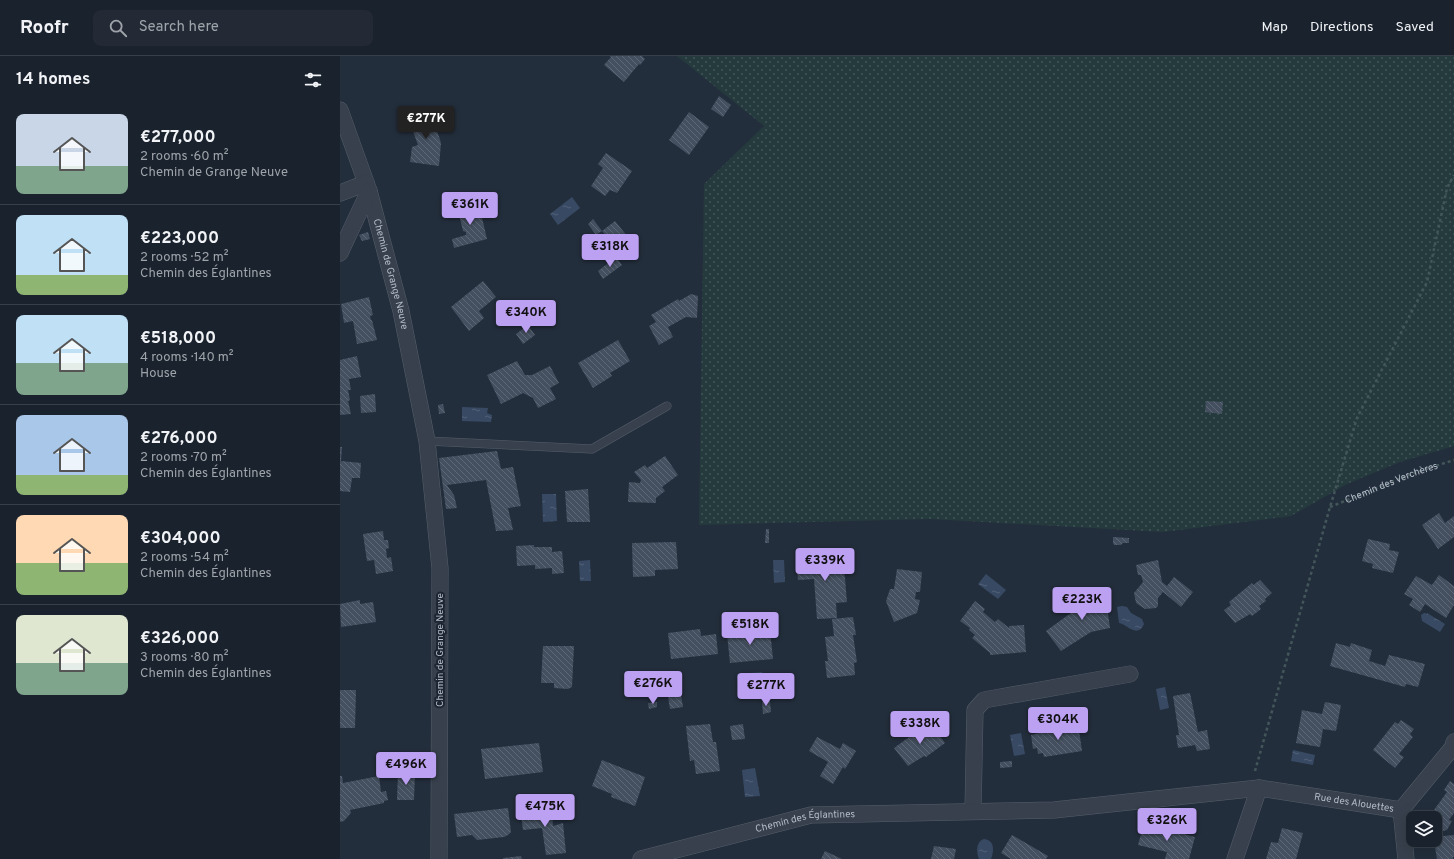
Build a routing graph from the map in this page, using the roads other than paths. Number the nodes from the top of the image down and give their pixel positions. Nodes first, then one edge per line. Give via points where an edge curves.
1 (340, 110) edge
2 (367, 187) junction
3 (340, 193) edge
4 (340, 253) edge
5 (667, 406) dead end
6 (427, 441) junction
7 (1130, 674) dead end
8 (1454, 742) edge
9 (1255, 788) junction
10 (1401, 810) junction
11 (973, 811) junction
12 (439, 859) edge
13 (641, 859) edge
14 (1235, 859) edge
15 (1406, 859) edge

1 - 2 street, Chemin de Grange Neuve
2 - 3 street
2 - 4 street
2 - 6 street, Chemin de Grange Neuve via 401,311
5 - 6 lane via 592,449
6 - 12 street, Chemin de Grange Neuve via 440,568
7 - 11 street via 984,700 975,710
8 - 10 street via 1453,747
9 - 10 street, Rue des Alouettes
9 - 11 street, Chemin des Églantines via 1054,810
9 - 14 street
10 - 15 street, Rue des Alouettes
11 - 13 street, Chemin des Églantines via 811,815

